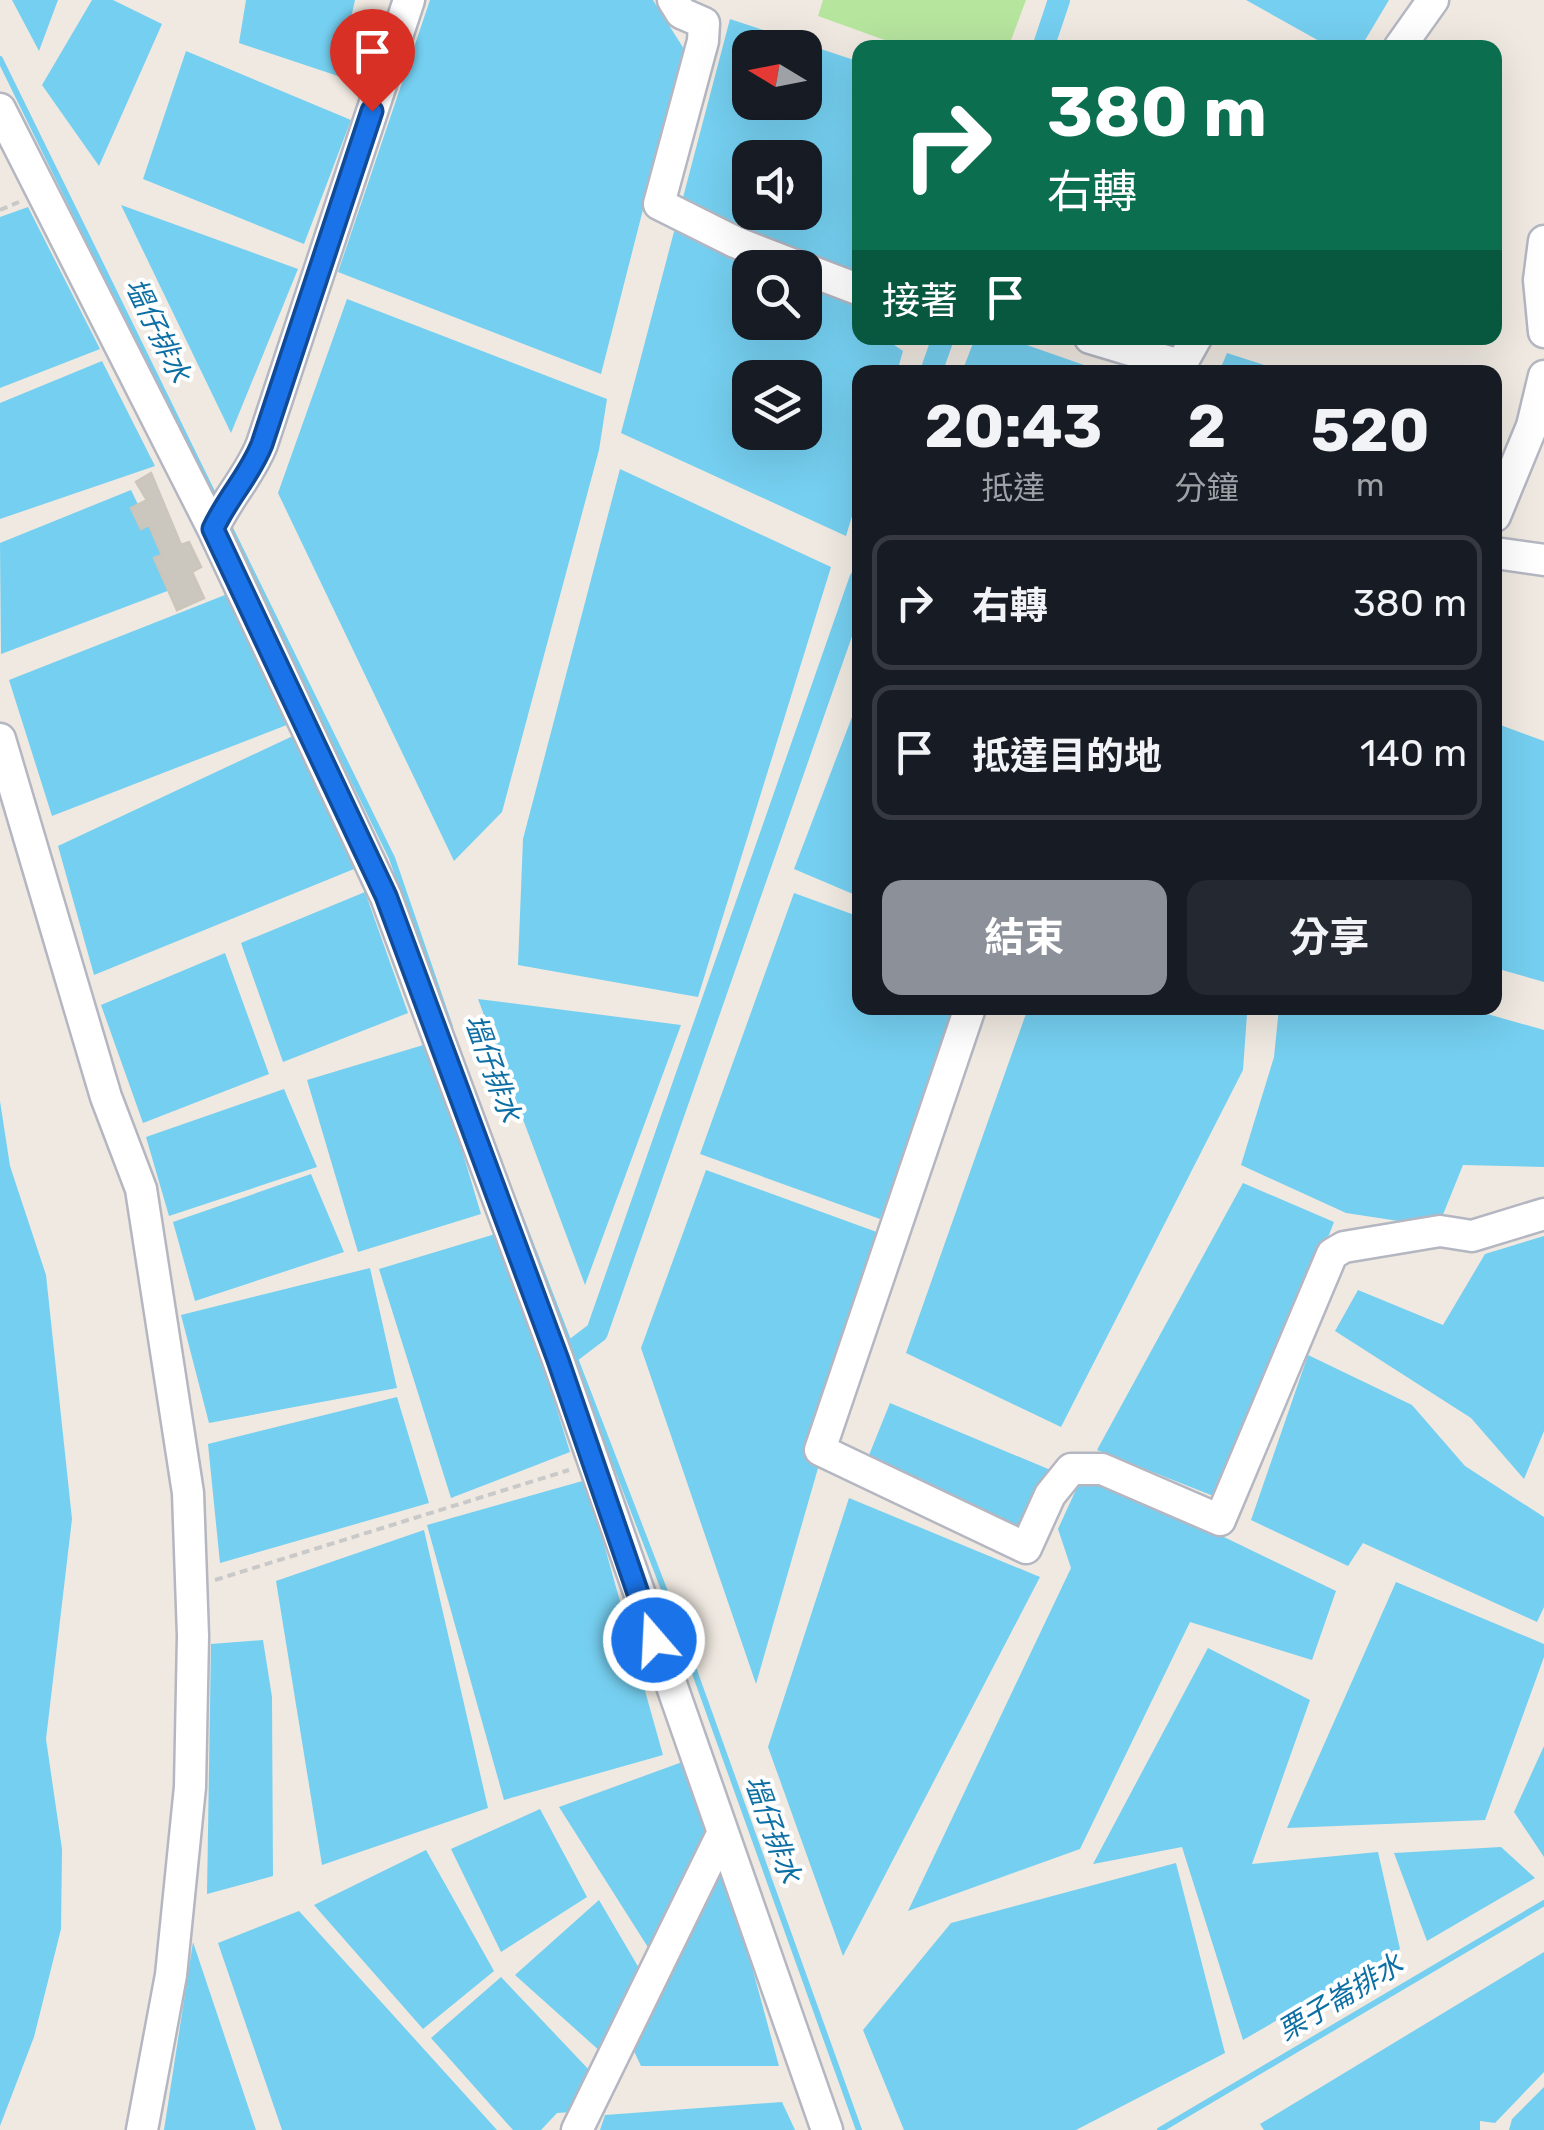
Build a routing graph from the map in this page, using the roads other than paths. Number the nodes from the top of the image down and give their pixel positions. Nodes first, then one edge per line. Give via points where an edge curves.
1 (410, 0) edge
2 (673, 0) edge
3 (1433, 0) edge
4 (1405, 40) edge
5 (0, 109) edge
6 (1544, 241) edge
7 (756, 250) edge
8 (822, 275) edge
9 (852, 287) edge
10 (1544, 332) edge
11 (1110, 345) edge
12 (1167, 365) edge
13 (1544, 376) edge
14 (1502, 499) edge
15 (213, 529) junction
16 (1502, 554) edge
17 (1544, 560) edge
18 (0, 739) edge
19 (968, 1015) edge
20 (1544, 1214) edge
21 (722, 1836) junction
22 (142, 2130) edge
23 (577, 2130) edge
24 (828, 2130) edge

1 - 15 street via 262,444
2 - 7 street via 681,14 704,23 703,41 658,204
3 - 4 street
5 - 15 street
6 - 10 street via 1538,280
8 - 9 street
11 - 12 street
13 - 14 street
15 - 21 street via 386,896
16 - 17 street
18 - 22 street via 106,1097 140,1189 188,1493 190,1787 171,1975
19 - 20 street via 820,1450 1026,1548 1050,1495 1071,1468 1102,1470 1220,1520 1332,1254 1440,1231 1472,1236
21 - 23 street
21 - 24 street

